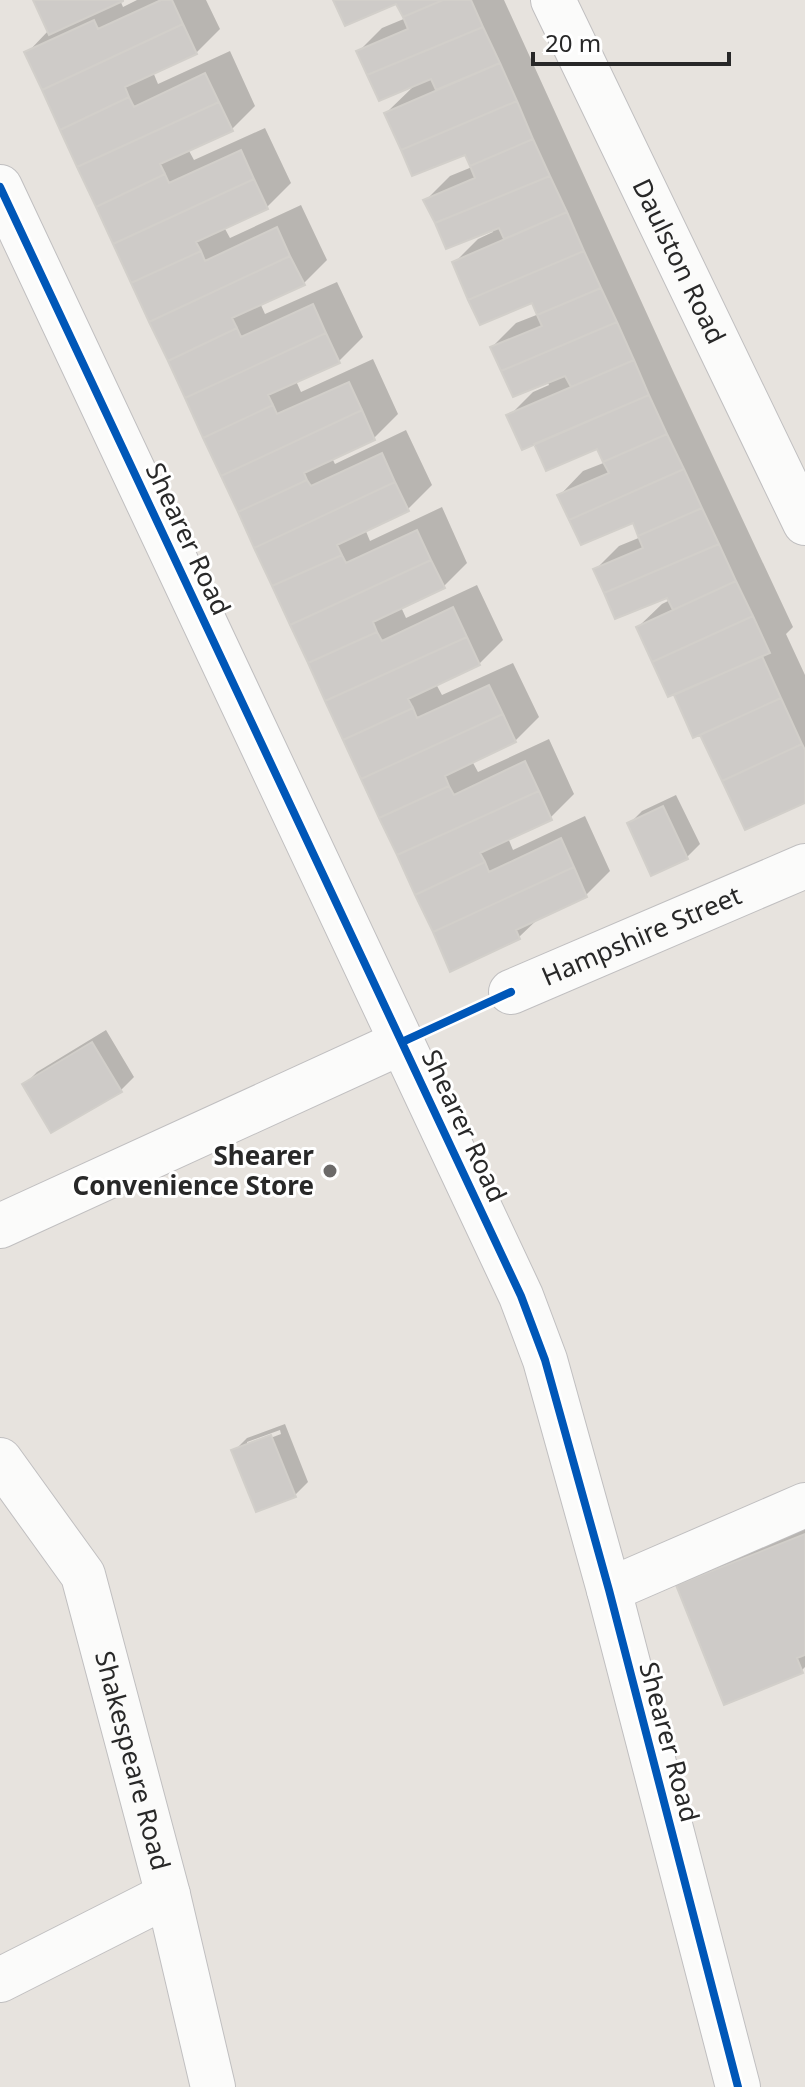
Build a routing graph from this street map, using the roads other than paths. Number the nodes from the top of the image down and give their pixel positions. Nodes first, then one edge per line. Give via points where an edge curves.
1 (553, 0) edge
2 (0, 187) edge
3 (805, 523) edge
4 (805, 866) edge
5 (511, 992) dead end
6 (402, 1042) junction
7 (0, 1226) edge
8 (0, 1460) edge
9 (805, 1505) edge
10 (609, 1590) junction
11 (168, 1895) junction
12 (0, 1980) edge
13 (213, 2087) edge
14 (738, 2087) edge

1 - 3 street, Daulston Road
2 - 6 street, Shearer Road
4 - 5 street, Hampshire Street
6 - 7 street
6 - 10 street, Shearer Road via 521,1296 545,1360
8 - 11 street, Shakespeare Road via 83,1575
9 - 10 street
10 - 14 street, Shearer Road
11 - 12 street
11 - 13 street, Shakespeare Road

